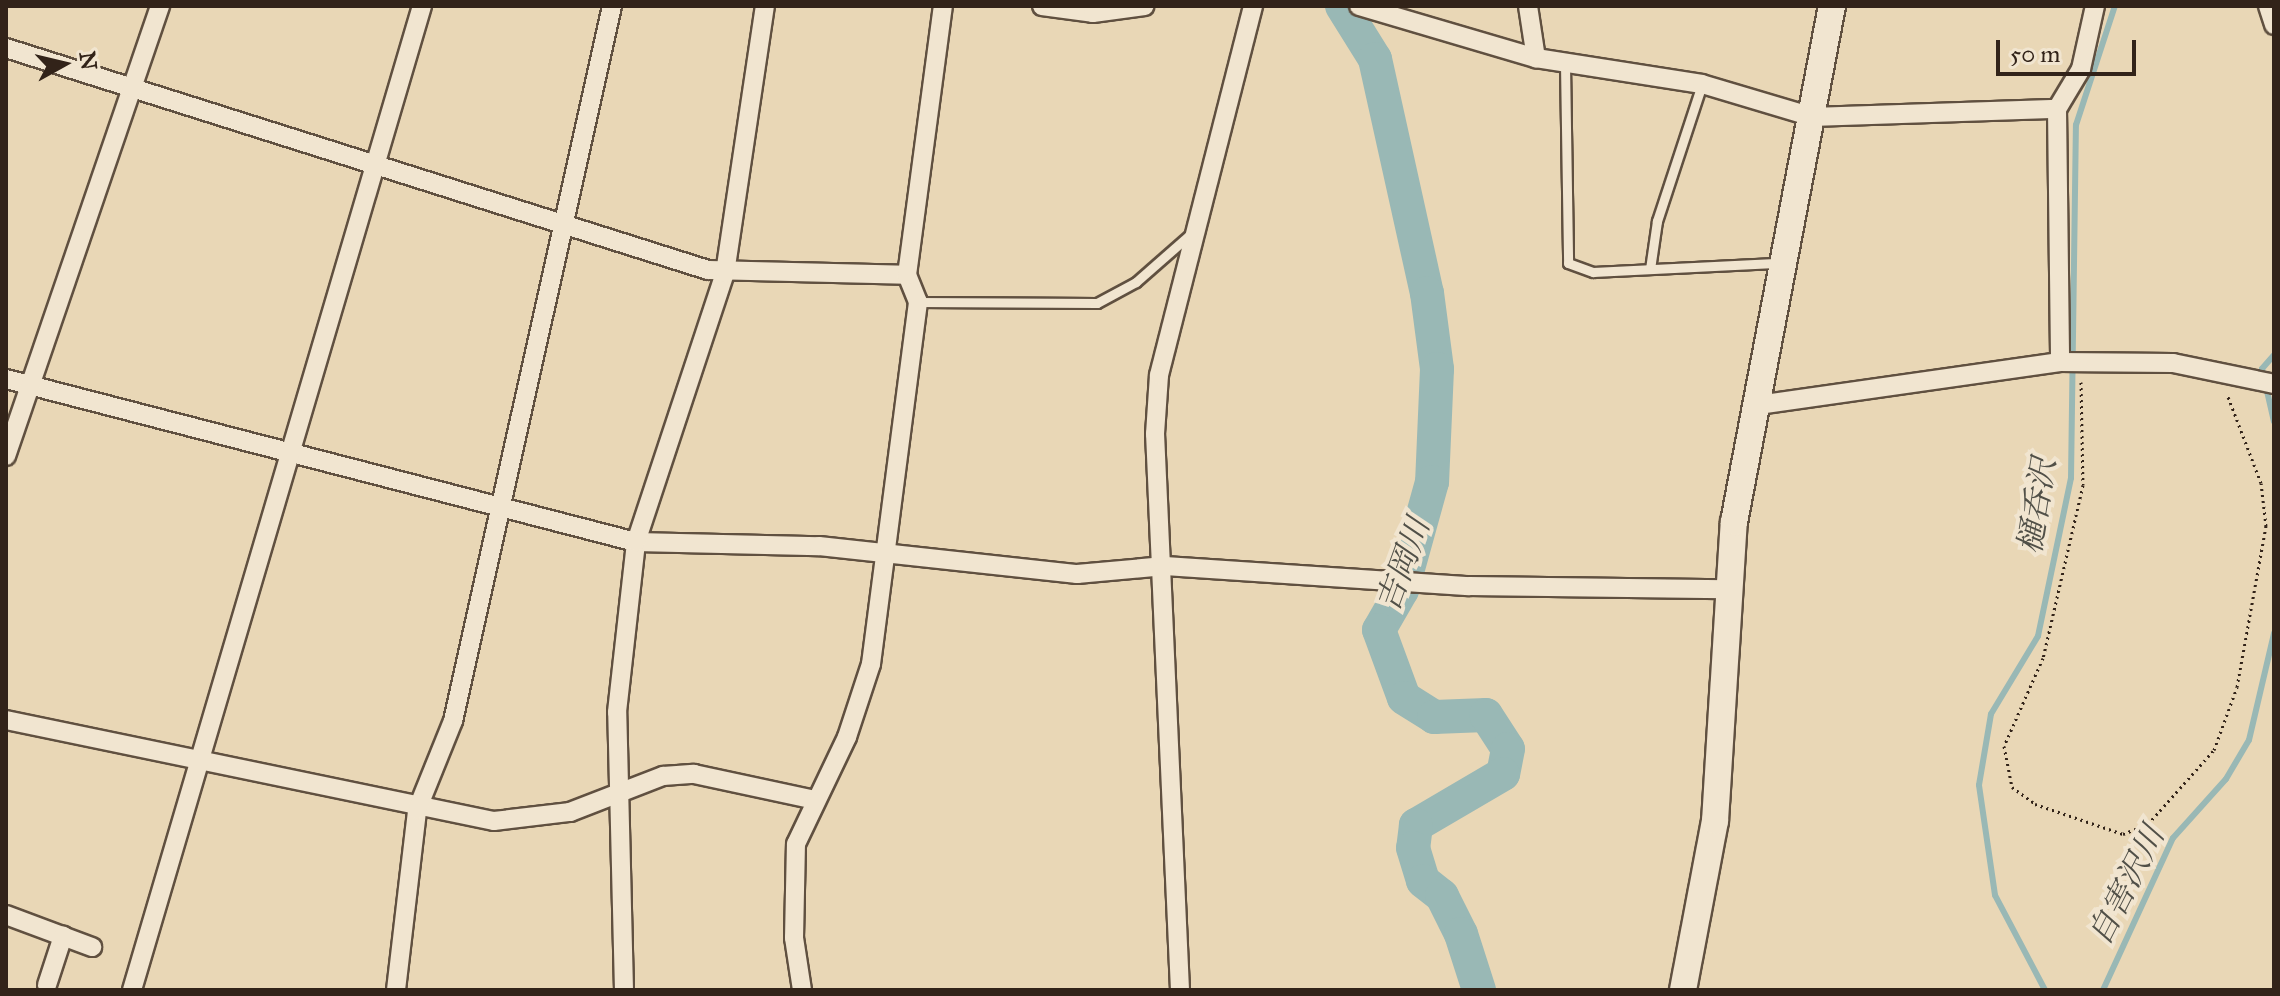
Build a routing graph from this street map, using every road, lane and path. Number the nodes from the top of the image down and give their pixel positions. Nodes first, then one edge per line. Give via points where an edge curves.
1 (160, 6) edge
2 (422, 6) edge
3 (612, 6) edge
4 (765, 6) edge
5 (943, 6) edge
6 (1042, 6) edge
7 (1145, 6) edge
8 (1253, 6) edge
9 (1359, 6) edge
10 (1528, 6) edge
11 (1832, 6) edge
12 (2095, 6) edge
13 (2268, 6) edge
14 (2274, 25) edge
15 (6, 48) edge
16 (1536, 58) junction
17 (1565, 64) junction
18 (1702, 84) junction
19 (132, 87) junction
20 (2057, 109) junction
21 (1813, 117) junction
22 (377, 163) junction
23 (566, 225) junction
24 (1201, 225) junction
25 (1788, 263) junction
26 (1650, 269) junction
27 (725, 273) junction
28 (907, 275) junction
29 (918, 302) junction
30 (2060, 362) junction
31 (2081, 362) junction
32 (2220, 376) junction
33 (6, 379) edge
34 (2274, 384) edge
35 (30, 385) junction
36 (1758, 405) junction
37 (289, 454) junction
38 (6, 456) edge
39 (503, 508) junction
40 (636, 542) junction
41 (884, 554) junction
42 (1165, 566) junction
43 (1727, 589) junction
44 (6, 720) edge
45 (198, 760) junction
46 (621, 798) junction
47 (815, 800) junction
48 (417, 810) junction
49 (6, 915) edge
50 (63, 936) junction
51 (92, 947) dead end
52 (52, 988) edge
53 (132, 990) edge
54 (396, 990) edge
55 (624, 990) edge
56 (802, 990) edge
57 (1180, 990) edge
58 (1683, 990) edge

1 - 19 street
2 - 22 street
3 - 23 street
4 - 27 street
5 - 28 street
6 - 7 street via 1093,13
8 - 24 street
9 - 16 street
10 - 16 street
11 - 21 street
12 - 20 street via 2081,69
13 - 14 street
15 - 19 street
16 - 17 street
17 - 18 street
17 - 26 lane via 1568,263 1593,272
18 - 21 street
18 - 26 lane via 1657,221
19 - 22 street
19 - 35 street
20 - 21 street
20 - 30 street
21 - 25 street
22 - 23 street
22 - 37 street
23 - 27 street
23 - 39 street
24 - 29 lane via 1136,282 1097,303
24 - 42 street via 1159,375 1155,434
25 - 26 lane
25 - 36 street
27 - 28 street
27 - 40 street
28 - 29 street
29 - 41 street
30 - 31 street
30 - 36 street
31 - 32 street via 2173,363
31 - 32 path via 2083,485 2043,658 2004,746 2012,787 2035,804 2123,834 2148,824 2214,750 2237,687 2266,526 2261,483
32 - 34 street
33 - 35 street
35 - 37 street
35 - 38 street
36 - 43 street
37 - 39 street
37 - 45 street
39 - 40 street
39 - 48 street via 453,721
40 - 41 street
40 - 46 street via 617,712
41 - 42 street via 1077,574
41 - 47 street via 871,664 847,737
42 - 43 street via 1469,586
42 - 57 street
43 - 58 street via 1715,821
44 - 45 street
45 - 48 street
45 - 53 street
46 - 47 street via 663,776 694,774
46 - 48 street via 494,821
46 - 55 street
47 - 56 street via 796,844 794,938
48 - 54 street
49 - 50 street
50 - 51 street
50 - 52 street

